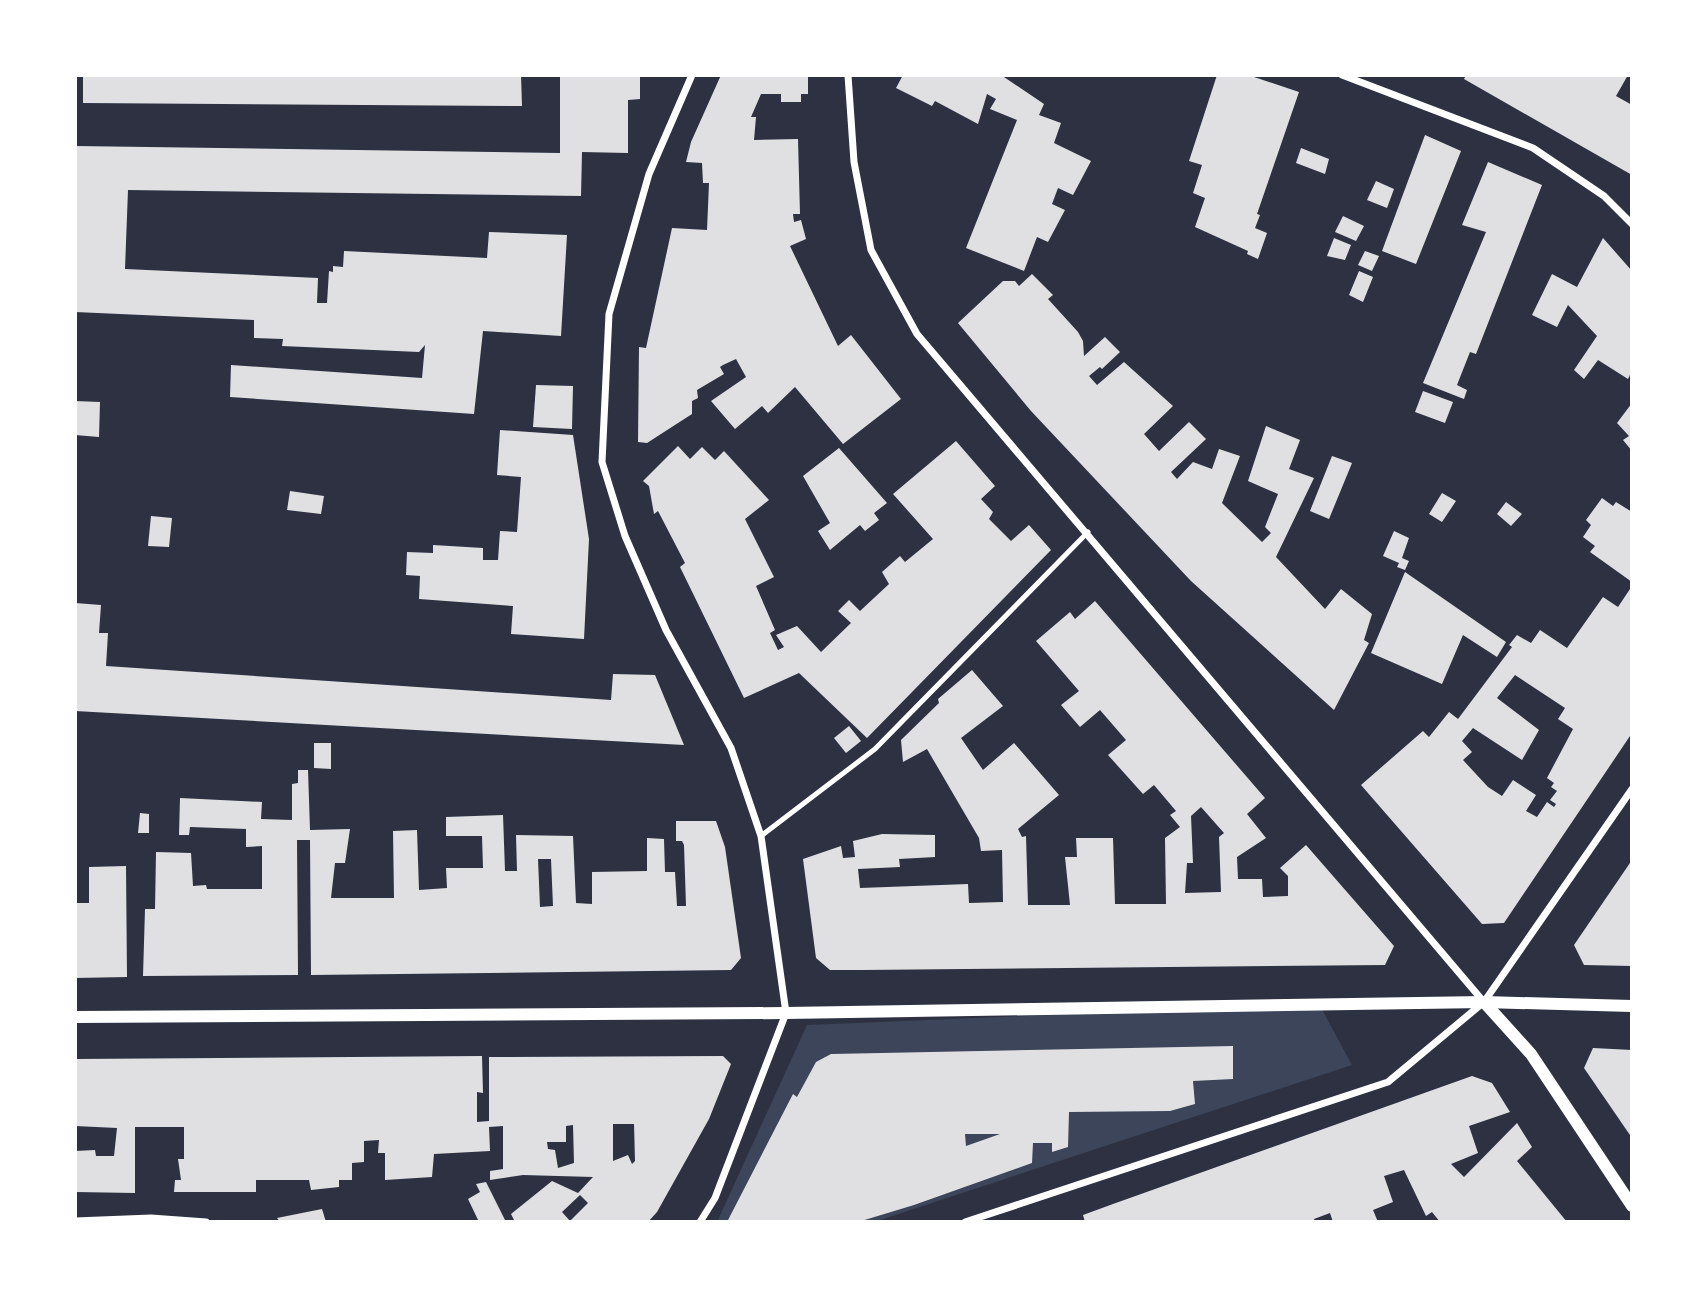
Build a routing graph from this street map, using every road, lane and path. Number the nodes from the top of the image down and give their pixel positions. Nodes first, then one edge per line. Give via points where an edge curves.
1 (692, 75) edge
2 (848, 75) edge
3 (1342, 75) edge
4 (1632, 224) edge
5 (1088, 532) junction
6 (1632, 789) edge
7 (761, 836) junction
8 (1484, 1002) junction
9 (1632, 1006) edge
10 (786, 1013) junction
11 (75, 1017) edge
12 (1632, 1206) edge
13 (75, 1221) edge
14 (206, 1222) edge
15 (701, 1222) edge
16 (965, 1222) edge

1 - 7 street via 649,174 609,314 602,462 625,536 666,630 730,748
2 - 5 street via 854,162 872,250 917,334
3 - 4 street via 1533,148 1604,197
5 - 7 lane via 874,749
5 - 8 street
6 - 8 street
7 - 10 street
8 - 9 street
8 - 10 street
8 - 12 street via 1531,1055
8 - 16 street via 1388,1082
10 - 11 street
10 - 15 street via 715,1198
13 - 14 street via 151,1218

